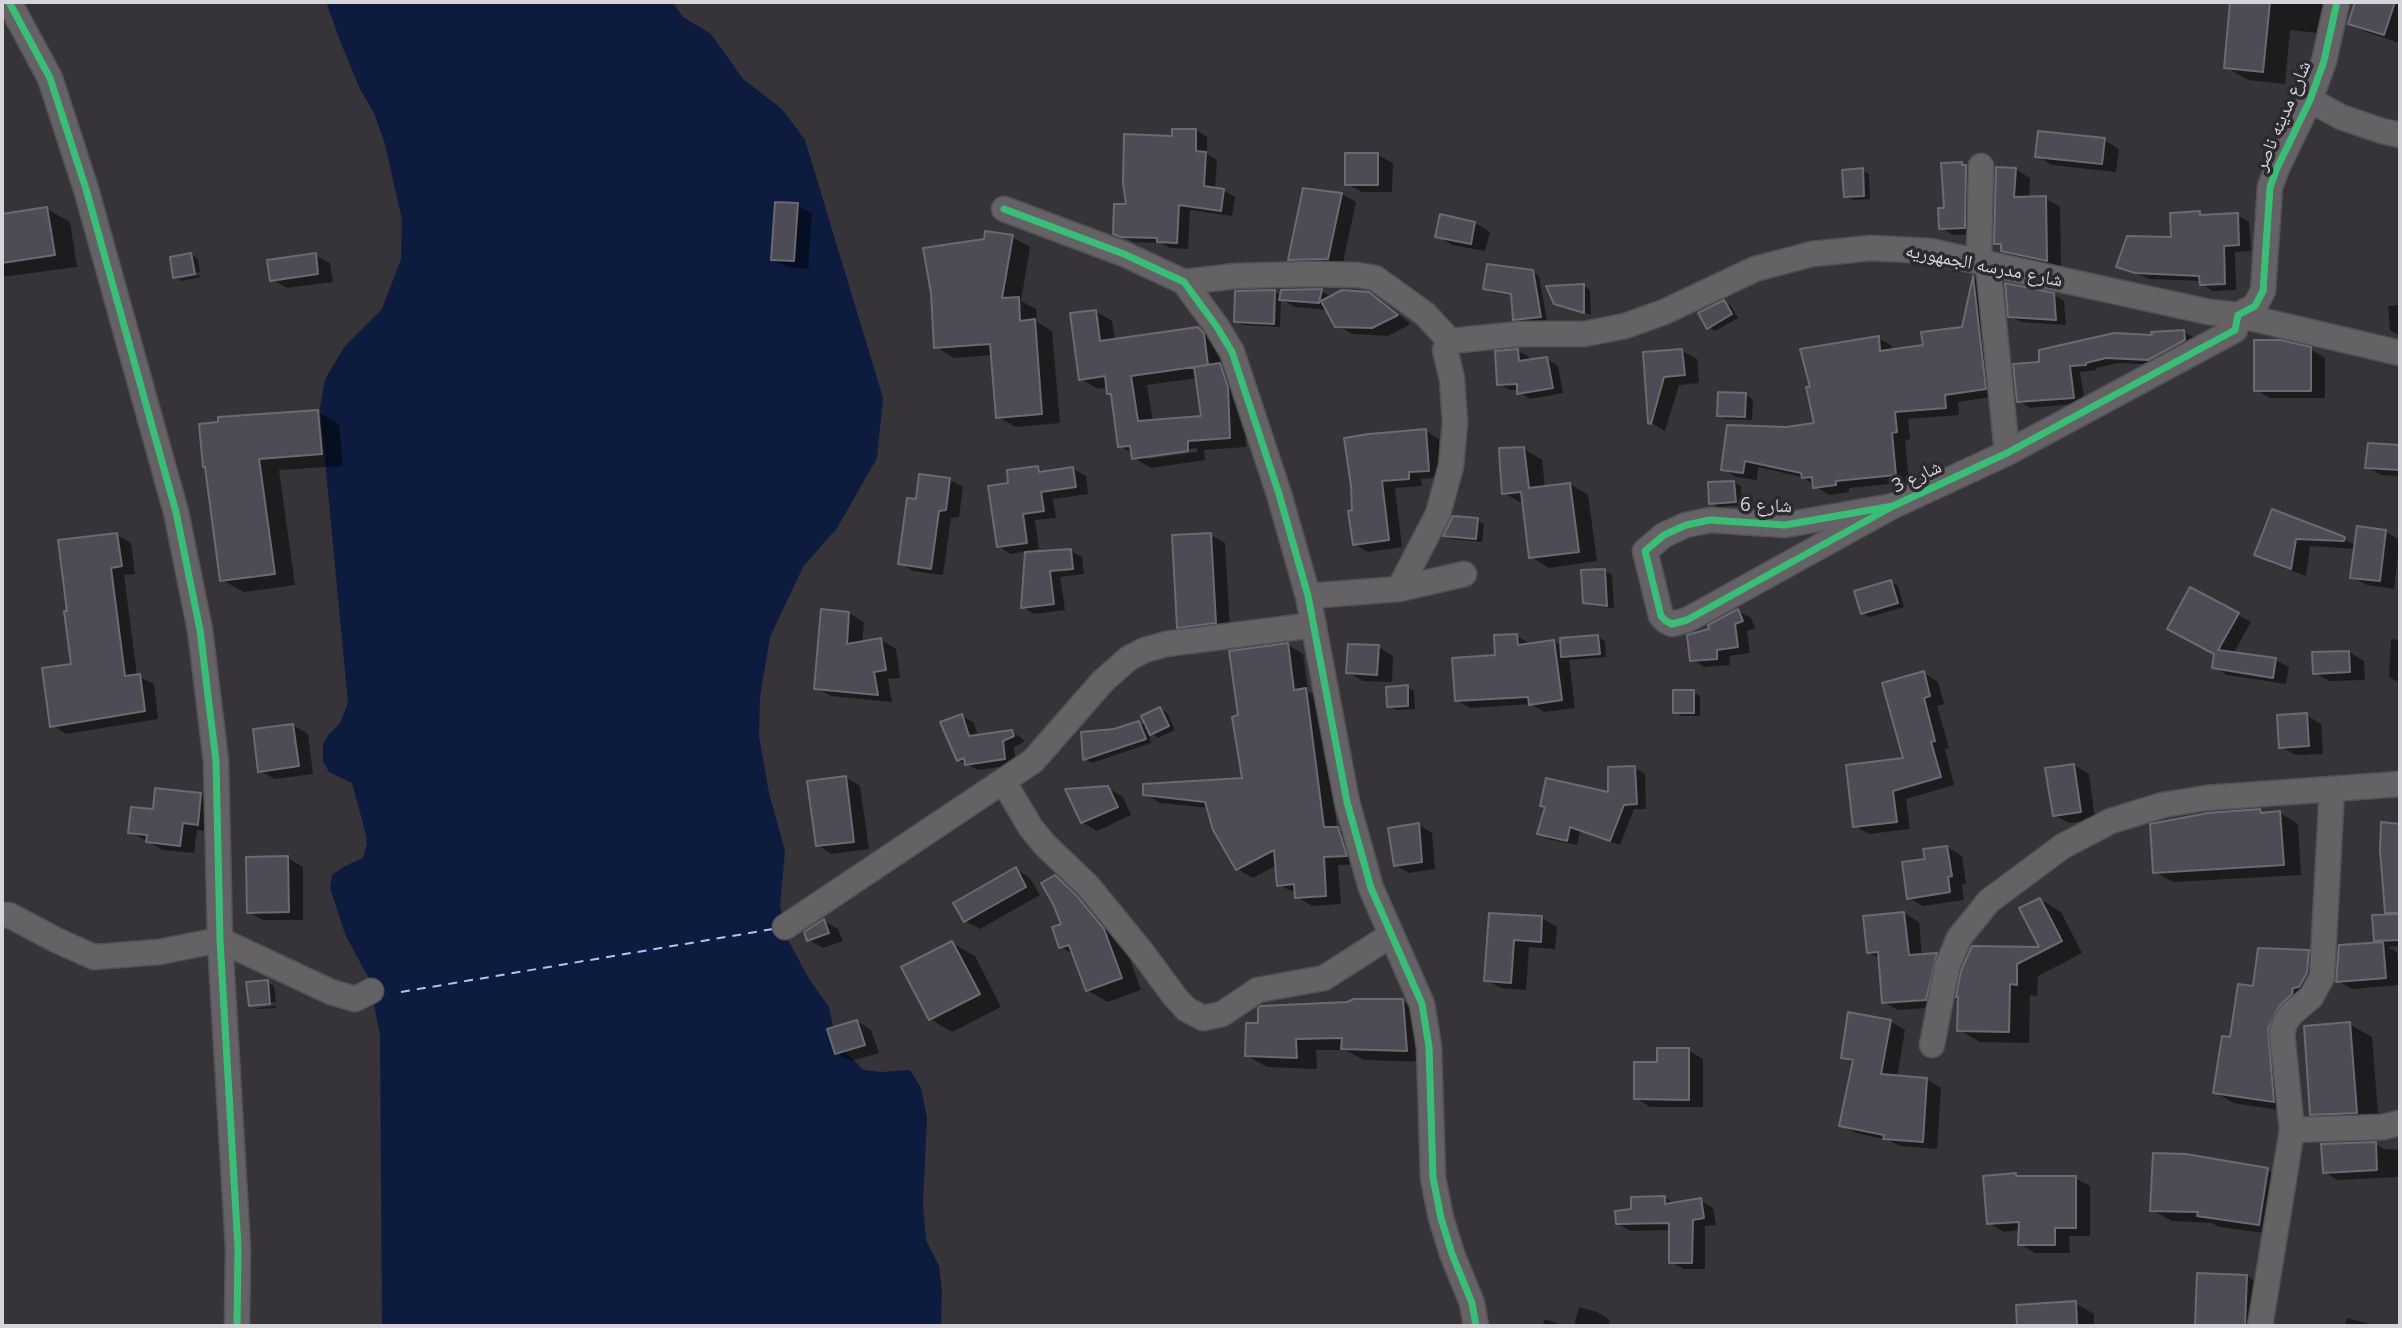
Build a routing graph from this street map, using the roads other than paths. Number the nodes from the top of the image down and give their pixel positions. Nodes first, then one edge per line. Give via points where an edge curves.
1 (9, 2) edge
2 (2337, 2) edge
3 (2310, 100) junction
4 (2400, 135) edge
5 (1981, 166) dead end
6 (1004, 209) dead end
7 (1983, 263) junction
8 (1184, 282) junction
9 (2238, 315) junction
10 (1450, 341) junction
11 (2400, 353) edge
12 (2007, 453) junction
13 (1893, 506) junction
14 (1645, 551) joint
15 (1464, 574) dead end
16 (1399, 589) junction
17 (1308, 596) junction
18 (1314, 625) junction
19 (1003, 781) junction
20 (2400, 784) edge
21 (2332, 789) junction
22 (4, 911) edge
23 (785, 927) dead end
24 (1391, 935) junction
25 (220, 940) junction
26 (371, 991) dead end
27 (1931, 1045) dead end
28 (2400, 1123) edge
29 (2292, 1130) junction
30 (237, 1326) edge
31 (1476, 1326) edge
32 (2259, 1326) edge

1 - 25 street via 50,78 70,139 176,512 200,630 216,761
2 - 3 street, شارع مدينه ناصر
3 - 4 street, شارع مدينه ناصر via 2342,117
3 - 9 street, شارع مدينه ناصر via 2270,187 2263,291 2255,306
5 - 7 street
6 - 8 street
7 - 9 street, شارع مدرسه الجمهوريه
7 - 10 street, شارع مدرسه الجمهوريه via 1930,251 1871,248 1812,254 1755,269 1625,326 1584,334
7 - 12 street
8 - 10 street via 1310,274 1375,278 1425,314
8 - 17 street via 1232,352
9 - 11 street, شارع مدرسه الجمهوريه
9 - 12 street, شارع 3 via 2235,330
10 - 16 street via 1446,350 1455,423 1451,466 1438,514
12 - 13 street, شارع 3
13 - 14 street, شارع 6 via 1785,525 1710,520 1664,535
13 - 14 street, شارع 3 via 1679,623 1661,616
15 - 16 street
16 - 17 street
17 - 18 street
18 - 19 street via 1166,644 1137,654 1103,681 1034,761
18 - 24 street via 1346,802 1371,888
19 - 23 street
19 - 24 street via 1045,845 1088,886 1175,997 1203,1018 1222,1014 1258,990 1324,978
20 - 21 street
21 - 27 street via 2163,805 2111,821 2063,846 1989,901 1959,938 1947,967
21 - 29 street via 2322,978 2311,997 2291,1014 2282,1033
22 - 25 street via 94,957 159,952
24 - 31 street via 1422,1004 1429,1047 1433,1178
25 - 26 street via 331,992 355,999
25 - 30 street via 238,1248
28 - 29 street
29 - 32 street

